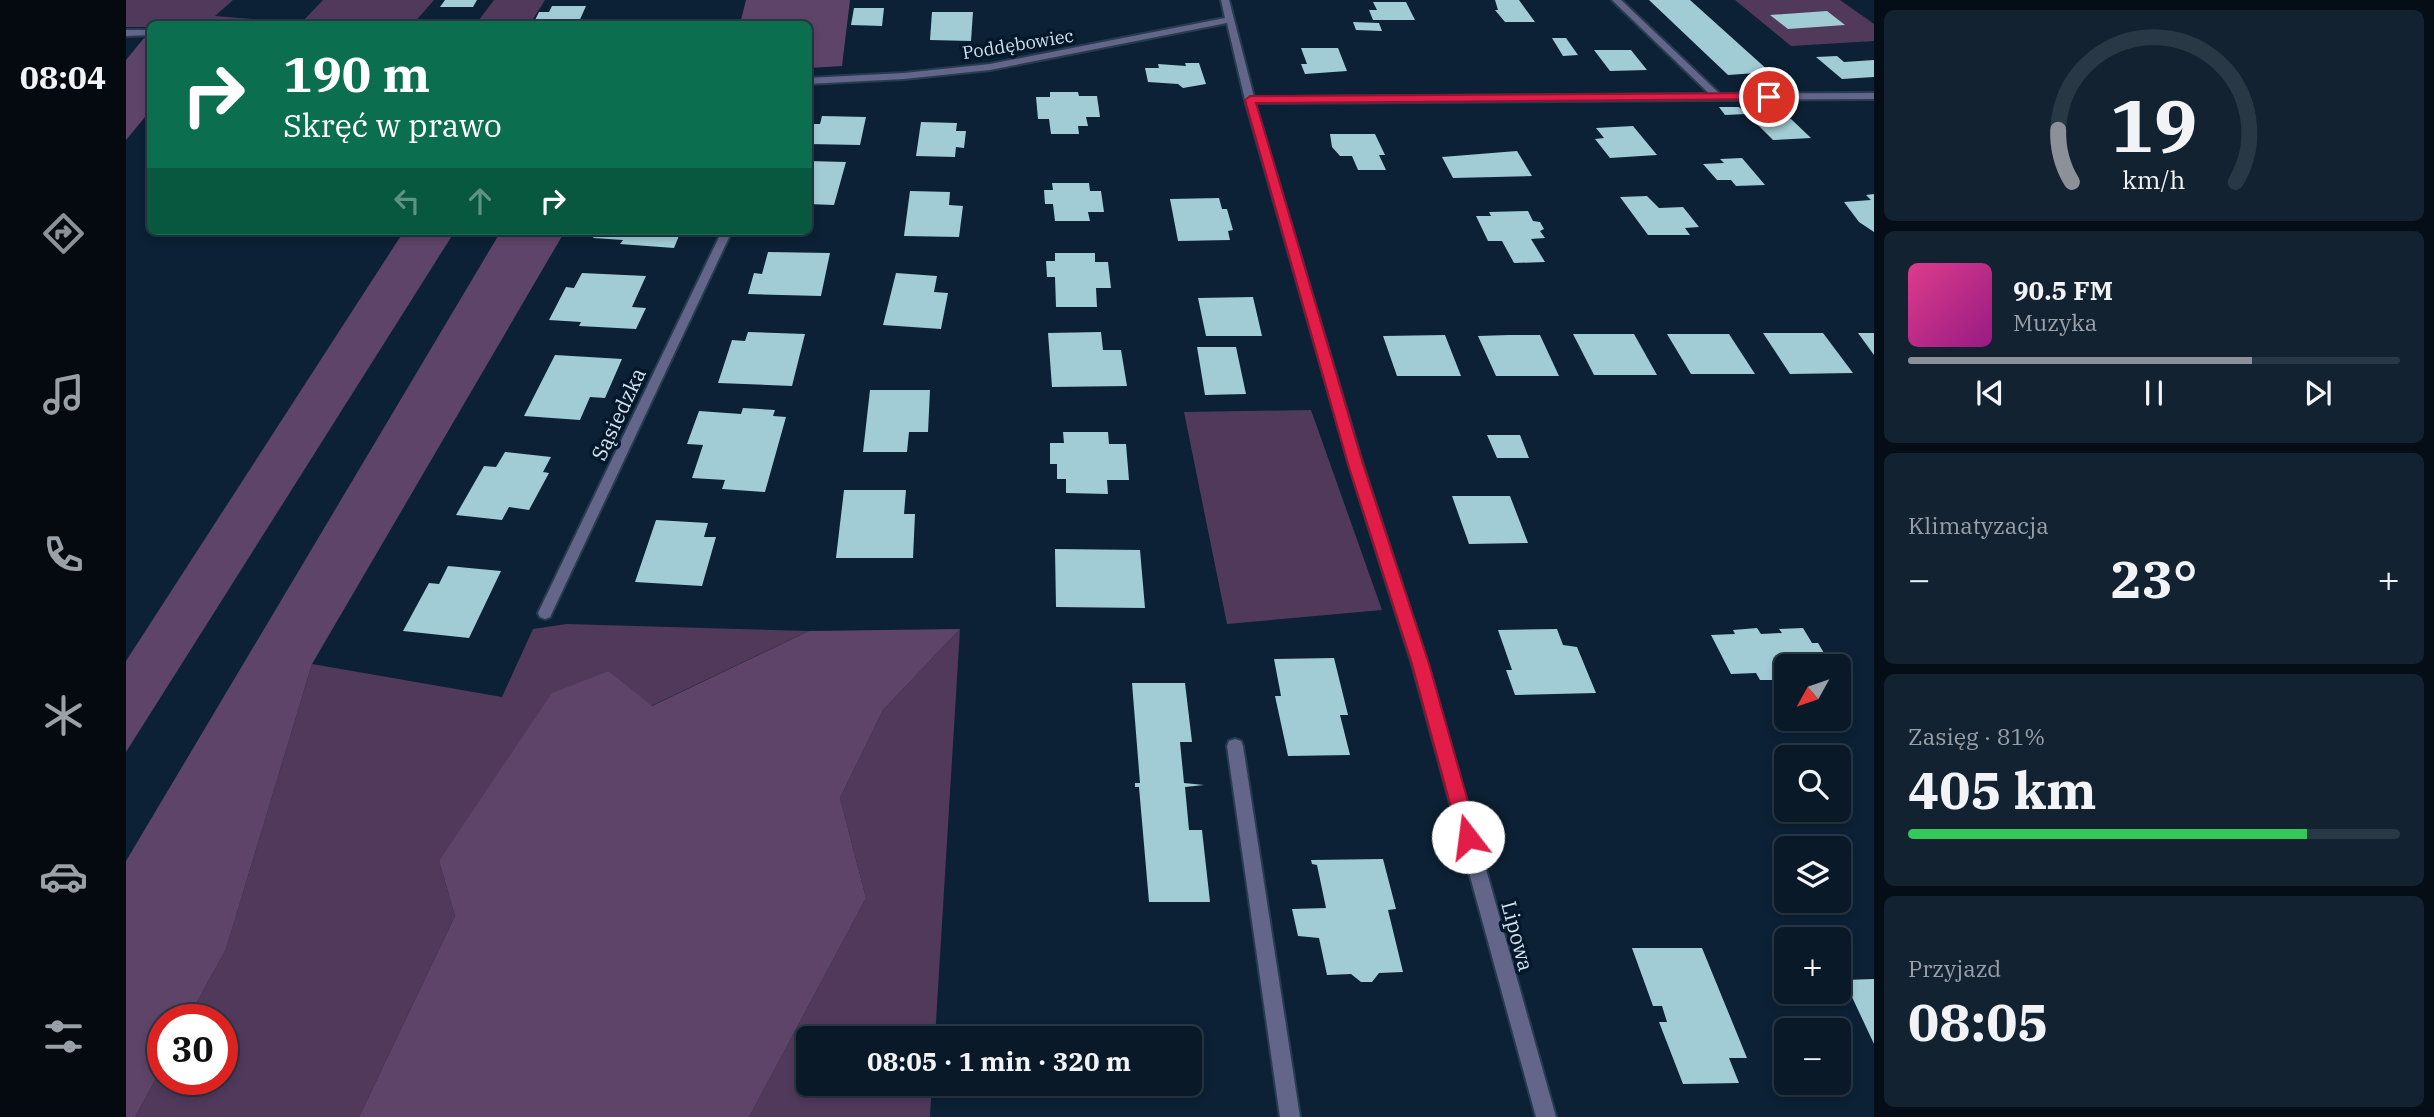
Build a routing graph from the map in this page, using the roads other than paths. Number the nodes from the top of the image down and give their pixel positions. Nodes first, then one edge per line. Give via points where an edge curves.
1 (1225, 0) edge
2 (1616, 0) edge
3 (1230, 20) junction
4 (126, 33) edge
5 (147, 33) edge
6 (812, 81) edge
7 (1874, 96) edge
8 (1718, 97) junction
9 (1250, 100) junction
10 (725, 235) edge
11 (545, 613) dead end
12 (1235, 746) dead end
13 (1290, 1117) edge
14 (1546, 1117) edge

1 - 3 street, Lipowa
2 - 8 street
3 - 6 street, Poddębowiec via 990,67
3 - 9 street, Lipowa
4 - 5 street
7 - 8 street
8 - 9 street
9 - 14 street, Lipowa via 1356,464 1420,664
10 - 11 street, Sąsiedzka
12 - 13 street

